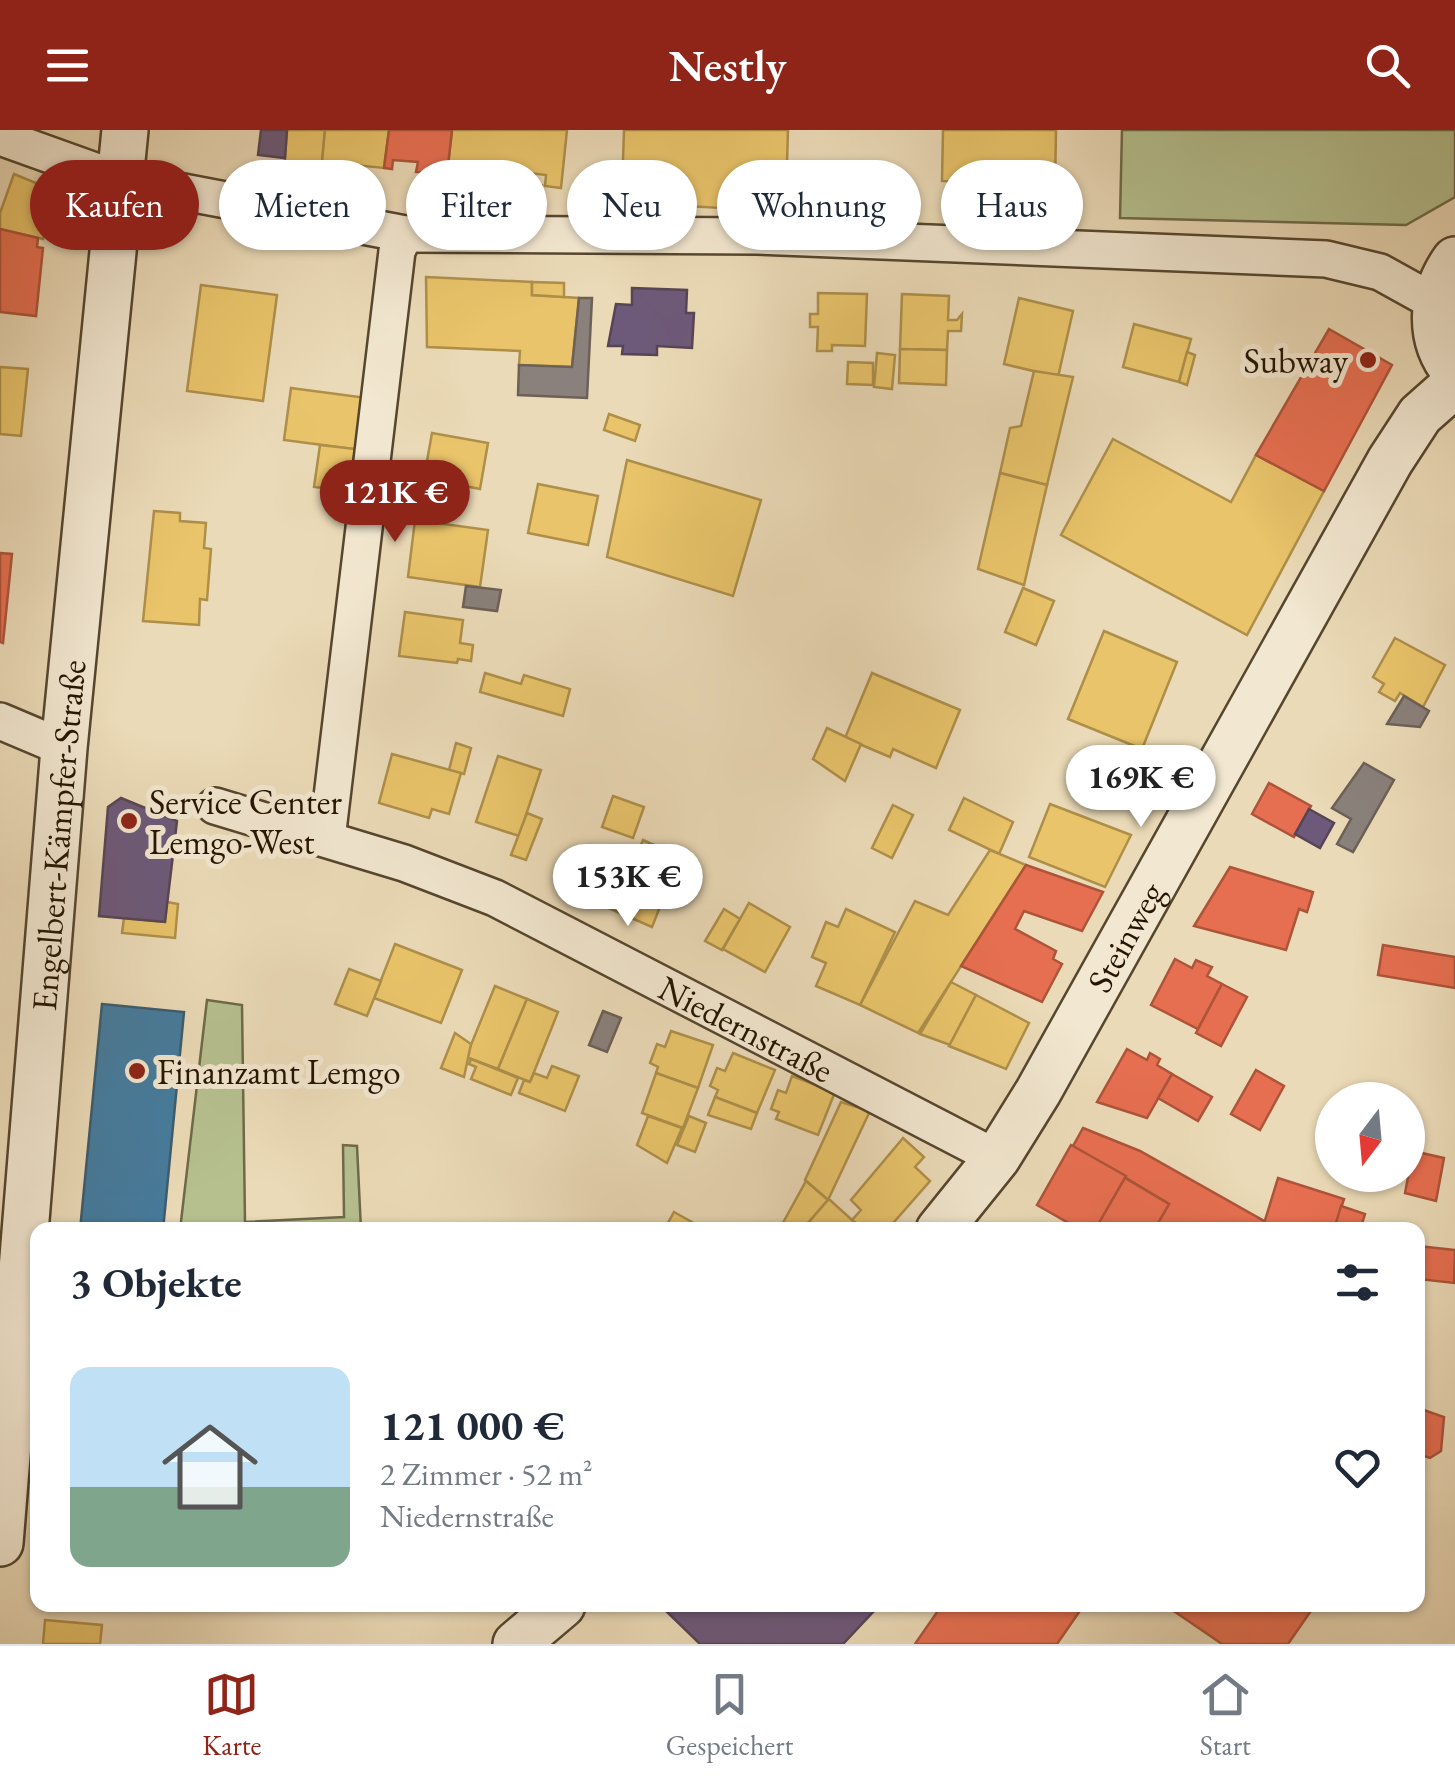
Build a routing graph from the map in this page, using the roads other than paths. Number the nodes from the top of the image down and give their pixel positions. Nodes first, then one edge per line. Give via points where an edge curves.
1 (125, 130) edge
2 (0, 138) edge
3 (63, 160) edge
4 (122, 160) edge
5 (199, 195) edge
6 (404, 234) junction
7 (113, 250) edge
8 (1455, 260) edge
9 (1436, 302) junction
10 (1455, 372) edge
11 (1455, 384) edge
12 (0, 722) edge
13 (64, 748) junction
14 (215, 806) dead end
15 (327, 839) junction
16 (997, 1158) junction
17 (945, 1222) edge
18 (11, 1296) edge
19 (0, 1542) edge
20 (554, 1612) edge
21 (516, 1644) edge

1 - 4 street, Engelbert-Kämpfer-Straße
2 - 3 street
5 - 6 street
6 - 9 street via 757,236 1326,259 1380,272
6 - 15 street
7 - 13 street, Engelbert-Kämpfer-Straße
8 - 9 street
9 - 10 street via 1438,337
11 - 16 street, Steinweg via 1420,415 1390,462
12 - 13 street
13 - 18 street, Engelbert-Kämpfer-Straße
14 - 15 street, Niedernstraße
15 - 16 street, Niedernstraße via 495,898
16 - 17 street, Steinweg
18 - 19 street, Engelbert-Kämpfer-Straße
20 - 21 street

